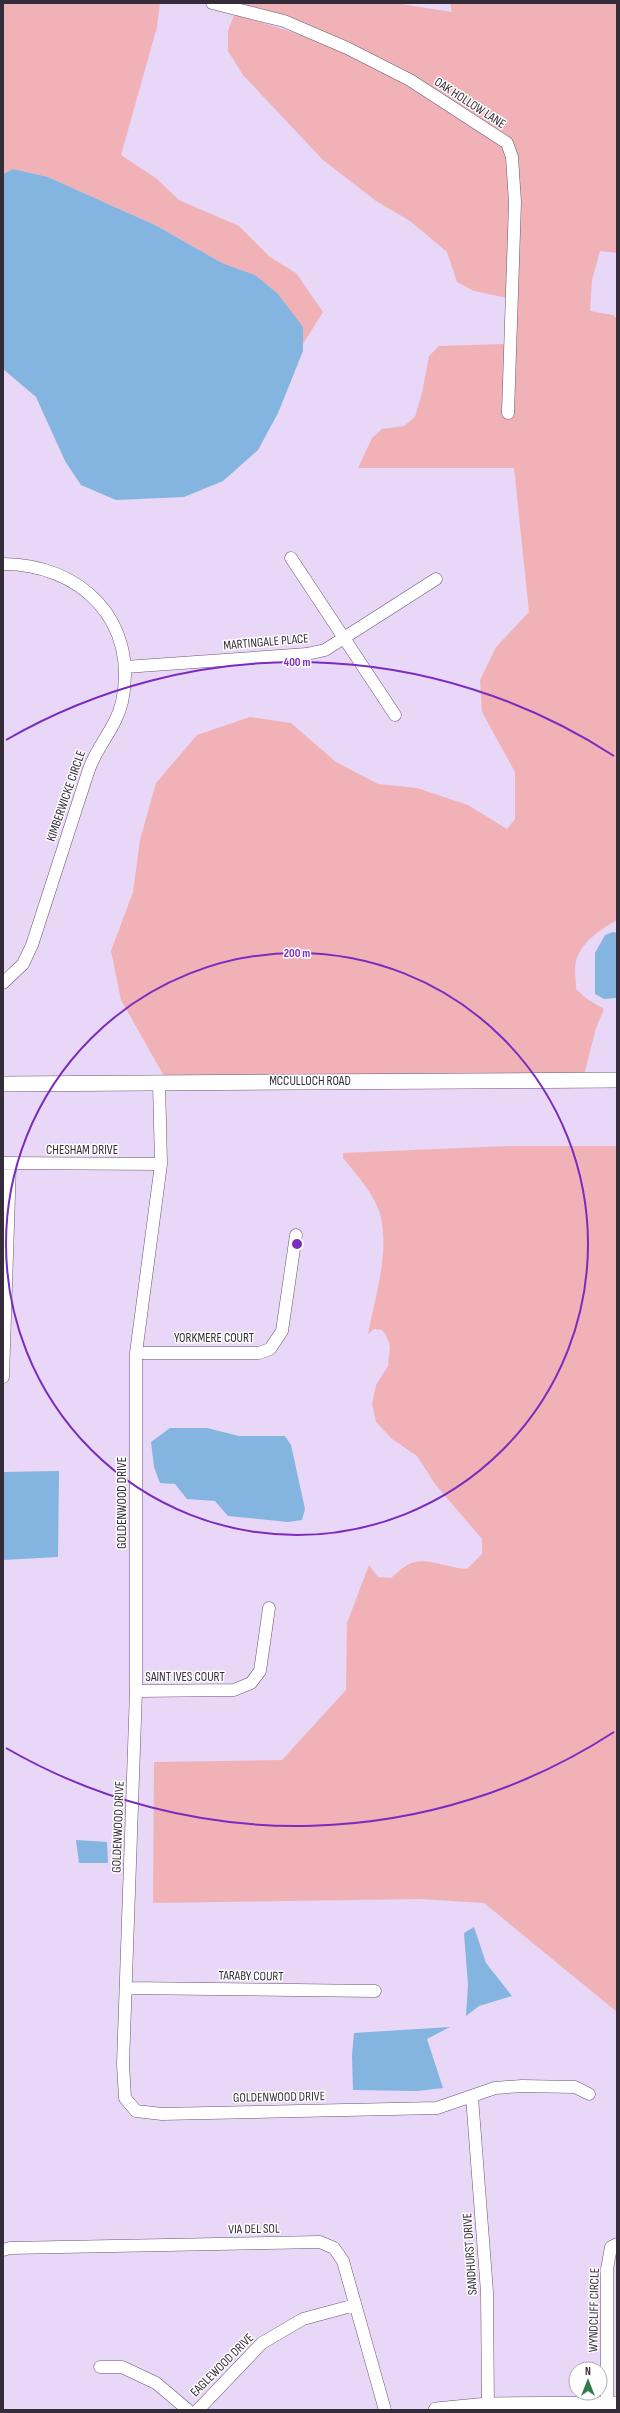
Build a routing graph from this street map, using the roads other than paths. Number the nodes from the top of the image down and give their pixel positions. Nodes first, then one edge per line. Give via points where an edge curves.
1 (212, 3) edge
2 (508, 413) dead end
3 (291, 558) dead end
4 (3, 564) edge
5 (436, 579) dead end
6 (345, 639) junction
7 (125, 667) junction
8 (396, 716) dead end
9 (3, 983) edge
10 (617, 1080) edge
11 (159, 1082) junction
12 (3, 1084) edge
13 (6, 1164) edge
14 (161, 1164) junction
15 (296, 1235) dead end
16 (136, 1353) junction
17 (3, 1377) edge
18 (269, 1608) dead end
19 (136, 1691) junction
20 (127, 1988) junction
21 (375, 1991) dead end
22 (589, 2094) dead end
23 (472, 2097) junction
24 (617, 2244) edge
25 (3, 2250) edge
26 (356, 2305) junction
27 (100, 2366) dead end
28 (612, 2404) edge
29 (488, 2408) edge
30 (188, 2410) edge
31 (198, 2410) edge
32 (385, 2410) edge
33 (436, 2410) edge

1 - 2 street, OAK HOLLOW LANE via 284,22 346,48 410,80 507,143 512,157 515,202
3 - 6 street
4 - 7 street, KIMBERWICKE CIRCLE via 29,565 51,570 70,579 87,592 112,622 119,638
5 - 6 street, MARTINGALE PLACE
6 - 7 street, MARTINGALE PLACE via 325,650 307,654
6 - 8 street
7 - 9 street, KIMBERWICKE CIRCLE via 117,715 90,766 32,945 23,964
10 - 11 street, MCCULLOCH ROAD
11 - 12 street, MCCULLOCH ROAD
11 - 14 street, GOLDENWOOD DRIVE
13 - 14 street, CHESHAM DRIVE
13 - 17 street
14 - 16 street, GOLDENWOOD DRIVE
15 - 16 street, YORKMERE COURT via 282,1331 270,1349 259,1353
16 - 19 street, GOLDENWOOD DRIVE
18 - 19 street, SAINT IVES COURT via 260,1671 251,1683 234,1690
19 - 20 street, GOLDENWOOD DRIVE
20 - 21 street, TARABY COURT
20 - 23 street, GOLDENWOOD DRIVE via 123,2064 125,2098 136,2111 162,2114 437,2108
22 - 23 street, GOLDENWOOD DRIVE via 575,2087 522,2086 495,2088
23 - 29 street, SANDHURST DRIVE via 487,2292
24 - 28 street, WYNDCLIFF CIRCLE via 611,2247 607,2269
25 - 26 street, VIA DEL SOL via 320,2242 334,2248 343,2261
26 - 31 street, EAGLEWOOD DRIVE via 303,2319 262,2343
26 - 32 street, VIA DEL SOL
27 - 30 street via 122,2366 156,2383
28 - 29 street
29 - 33 street

